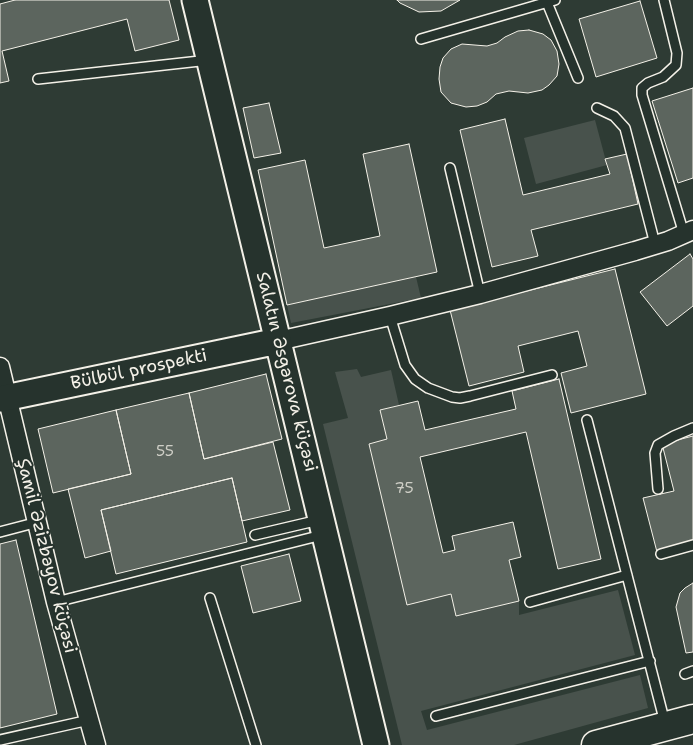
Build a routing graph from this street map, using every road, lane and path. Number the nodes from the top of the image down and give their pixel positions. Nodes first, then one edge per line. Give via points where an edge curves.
1 (195, 0) edge
2 (664, 0) edge
3 (550, 1) edge
4 (421, 39) dead end
5 (209, 60) junction
6 (578, 78) dead end
7 (38, 79) dead end
8 (597, 108) dead end
9 (450, 168) dead end
10 (689, 232) edge
11 (655, 244) junction
12 (480, 294) junction
13 (390, 316) junction
14 (278, 341) junction
15 (0, 367) edge
16 (552, 375) dead end
17 (4, 398) edge
18 (587, 420) dead end
19 (693, 428) edge
20 (658, 489) dead end
21 (38, 522) junction
22 (323, 527) junction
23 (0, 532) edge
24 (255, 535) dead end
25 (693, 545) edge
26 (661, 554) dead end
27 (627, 575) junction
28 (210, 598) dead end
29 (56, 602) junction
30 (530, 602) dead end
31 (650, 661) junction
32 (436, 716) dead end
33 (693, 719) edge
34 (89, 720) junction
35 (666, 726) junction
36 (0, 740) edge
37 (96, 745) edge
38 (256, 745) edge
39 (376, 745) edge
40 (596, 745) edge

1 - 5 main road, Salatın Əsgərova küçəsi
2 - 10 lane via 677,53 676,65 664,78 642,88 642,95
3 - 4 lane
3 - 6 lane
5 - 7 lane
5 - 14 main road, Salatın Əsgərova küçəsi
8 - 11 lane via 614,116 625,128
9 - 12 lane
10 - 11 street
11 - 12 street
12 - 13 street
13 - 14 street
13 - 16 lane via 405,364 416,379 428,388 452,397 470,396
14 - 17 main road, Bülbül prospekti
14 - 22 main road, Salatın Əsgərova küçəsi
15 - 17 street, Şamil Əzizbəyov küçəsi
17 - 21 street, Şamil Əzizbəyov küçəsi
18 - 27 lane
19 - 20 lane via 658,445 655,453
21 - 23 lane
21 - 29 street, Şamil Əzizbəyov küçəsi
22 - 24 lane
22 - 29 lane
22 - 39 main road, Salatın Əsgərova küçəsi
25 - 26 lane
27 - 30 lane
27 - 31 lane
28 - 38 lane
29 - 34 street, Şamil Əzizbəyov küçəsi
31 - 32 lane
31 - 35 lane
33 - 35 main road
34 - 36 lane
34 - 37 street, Şamil Əzizbəyov küçəsi
35 - 40 main road

